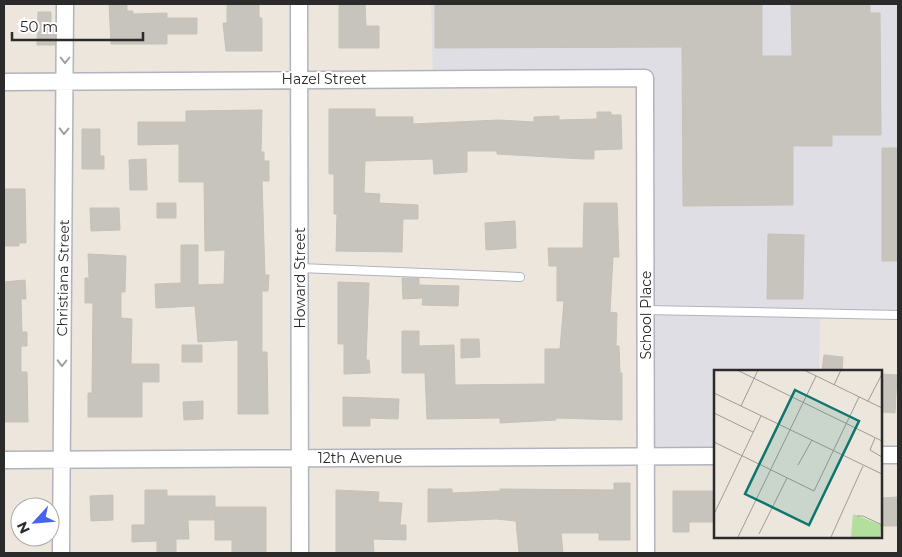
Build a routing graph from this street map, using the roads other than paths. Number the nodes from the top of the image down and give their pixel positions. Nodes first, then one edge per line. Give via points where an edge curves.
1 (65, 4) edge
2 (299, 4) edge
3 (645, 78) joint
4 (299, 80) junction
5 (4, 82) edge
6 (65, 82) junction
7 (300, 268) junction
8 (520, 276) dead end
9 (646, 310) junction
10 (898, 315) edge
11 (882, 455) edge
12 (898, 455) edge
13 (646, 456) junction
14 (714, 456) edge
15 (300, 458) junction
16 (61, 459) junction
17 (4, 460) edge
18 (61, 553) edge
19 (300, 553) edge
20 (646, 553) edge

1 -> 6 street, Christiana Street
2 - 4 street, Howard Street
3 - 4 street, Hazel Street
3 - 9 street, School Place
4 - 6 street, Hazel Street
4 - 7 street, Howard Street
5 - 6 street, Hazel Street
6 -> 16 street, Christiana Street
7 - 8 lane
7 - 15 street, Howard Street
9 - 10 lane
9 - 13 street, School Place
11 - 12 street
13 - 14 street, 12th Avenue
13 - 15 street, 12th Avenue
13 - 20 street, School Place
15 - 16 street, 12th Avenue
15 - 19 street, Howard Street
16 - 17 street, 12th Avenue
16 - 18 street, Christiana Street

